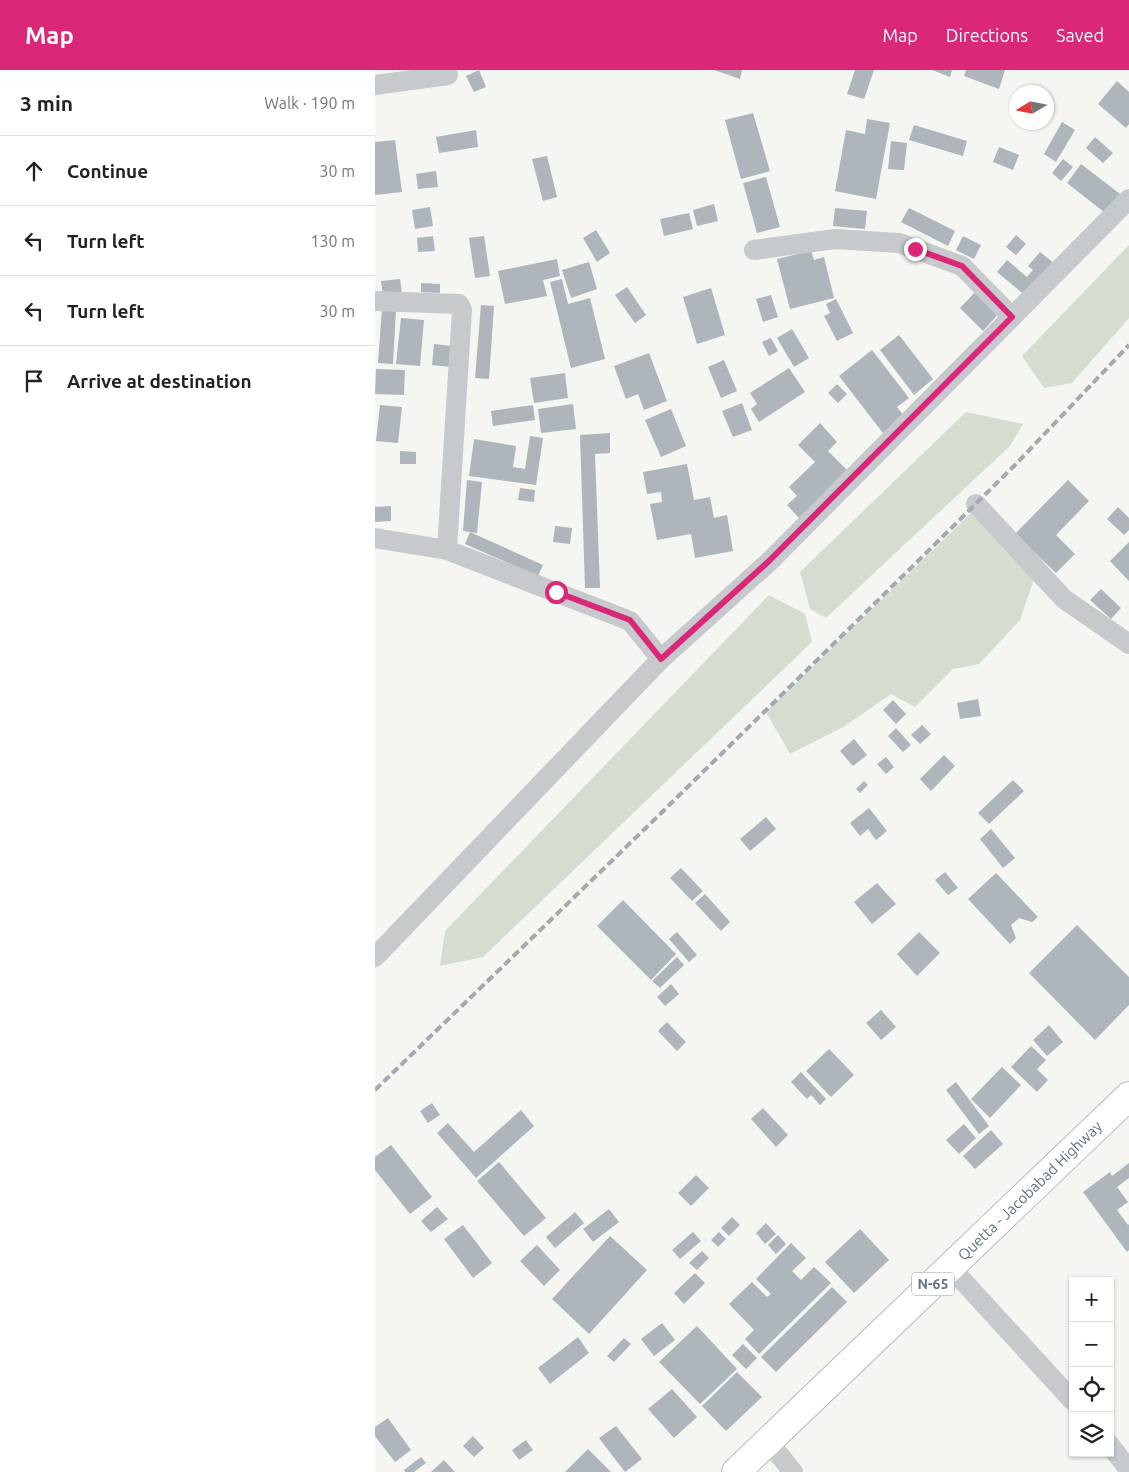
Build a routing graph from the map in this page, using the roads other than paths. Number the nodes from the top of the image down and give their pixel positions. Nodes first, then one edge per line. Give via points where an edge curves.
1 (448, 75) dead end
2 (375, 85) edge
3 (1129, 199) edge
4 (754, 250) dead end
5 (375, 301) edge
6 (1012, 317) junction
7 (976, 504) dead end
8 (375, 538) edge
9 (447, 550) junction
10 (1129, 644) edge
11 (661, 659) junction
12 (375, 957) edge
13 (1129, 1096) edge
14 (951, 1268) junction
15 (1069, 1397) edge
16 (769, 1441) junction
17 (1114, 1450) edge
18 (1129, 1470) edge
19 (736, 1472) edge
20 (793, 1472) edge

1 - 2 street
3 - 6 street
4 - 6 street via 835,239 899,243 962,266
5 - 9 street via 459,304 462,310
6 - 11 street via 769,561
7 - 10 street via 1064,599
8 - 9 street
9 - 11 street via 630,620
11 - 12 street
13 - 14 highway, Quetta - Jacobabad Highway / N-65
14 - 15 street
14 - 16 highway, Quetta - Jacobabad Highway / N-65
16 - 19 highway, Quetta - Jacobabad Highway / N-65
16 - 20 street
17 - 18 street

